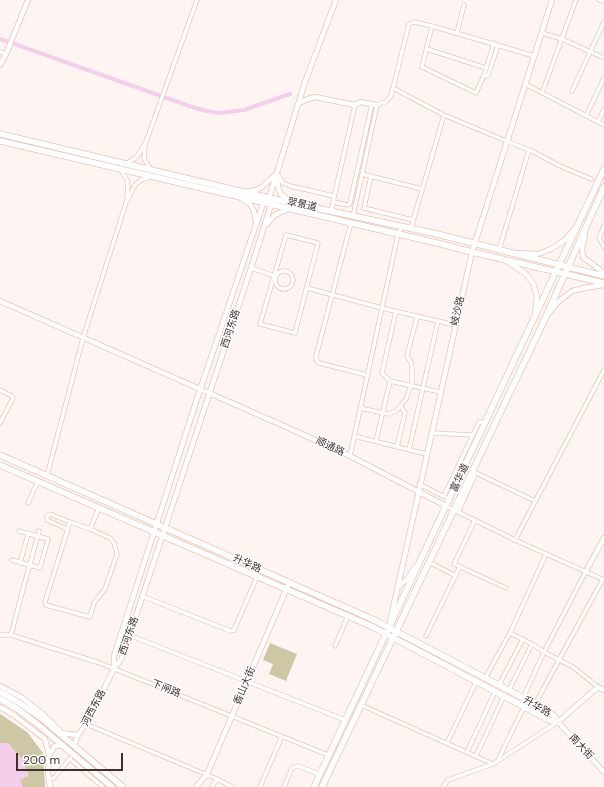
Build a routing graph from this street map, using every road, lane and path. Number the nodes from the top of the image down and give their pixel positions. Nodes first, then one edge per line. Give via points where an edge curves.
1 (28, 0) edge
2 (197, 0) edge
3 (336, 0) edge
4 (552, 0) edge
5 (576, 0) edge
6 (599, 0) edge
7 (604, 2) edge
8 (464, 5) dead end
9 (604, 24) edge
10 (432, 26) junction
11 (457, 32) junction
12 (542, 33) junction
13 (562, 39) junction
14 (496, 44) junction
15 (427, 49) junction
16 (0, 52) edge
17 (590, 52) junction
18 (6, 53) junction
19 (534, 56) junction
20 (604, 58) edge
21 (0, 65) edge
22 (486, 68) junction
23 (484, 75) junction
24 (604, 78) edge
25 (525, 84) junction
26 (393, 88) junction
27 (572, 90) dead end
28 (542, 93) junction
29 (299, 103) junction
30 (355, 105) junction
31 (374, 105) junction
32 (604, 109) edge
33 (444, 115) junction
34 (586, 116) junction
35 (598, 122) junction
36 (604, 125) edge
37 (0, 134) edge
38 (506, 141) junction
39 (0, 142) edge
40 (146, 142) junction
41 (529, 150) junction
42 (126, 164) junction
43 (604, 169) edge
44 (121, 170) junction
45 (153, 170) junction
46 (277, 173) junction
47 (362, 174) junction
48 (371, 176) junction
49 (151, 177) junction
50 (590, 179) dead end
51 (604, 187) edge
52 (422, 189) junction
53 (241, 195) junction
54 (334, 196) junction
55 (269, 198) junction
56 (290, 202) junction
57 (333, 202) junction
58 (126, 203) junction
59 (263, 203) junction
60 (271, 205) junction
61 (288, 209) junction
62 (331, 211) junction
63 (353, 216) junction
64 (413, 220) junction
65 (580, 222) junction
66 (351, 223) junction
67 (586, 224) junction
68 (256, 225) junction
69 (265, 226) junction
70 (402, 226) junction
71 (604, 226) edge
72 (411, 228) junction
73 (398, 234) junction
74 (474, 244) junction
75 (604, 247) edge
76 (499, 250) junction
77 (472, 252) junction
78 (507, 252) junction
79 (504, 260) junction
80 (560, 265) junction
81 (568, 267) junction
82 (251, 268) junction
83 (556, 272) junction
84 (564, 275) junction
85 (604, 275) edge
86 (275, 276) junction
87 (604, 284) edge
88 (307, 288) junction
89 (333, 295) junction
90 (0, 301) edge
91 (382, 308) junction
92 (396, 311) junction
93 (417, 316) junction
94 (534, 320) junction
95 (438, 321) junction
96 (543, 322) junction
97 (455, 325) junction
98 (83, 338) junction
99 (604, 370) edge
100 (368, 375) junction
101 (390, 381) junction
102 (411, 386) junction
103 (423, 388) junction
104 (201, 389) junction
105 (0, 390) edge
106 (440, 392) junction
107 (210, 393) junction
108 (401, 406) junction
109 (360, 408) junction
110 (382, 413) junction
111 (0, 423) edge
112 (486, 423) junction
113 (431, 433) junction
114 (473, 435) junction
115 (354, 436) junction
116 (376, 441) junction
117 (397, 447) junction
118 (409, 450) junction
119 (426, 454) junction
120 (0, 456) edge
121 (350, 456) junction
122 (0, 465) edge
123 (474, 472) junction
124 (47, 476) junction
125 (38, 481) junction
126 (419, 484) junction
127 (418, 492) junction
128 (447, 497) junction
129 (535, 501) junction
130 (28, 503) dead end
131 (446, 506) junction
132 (99, 508) junction
133 (456, 511) junction
134 (476, 520) junction
135 (70, 522) junction
136 (157, 524) junction
137 (164, 528) junction
138 (67, 529) junction
139 (90, 529) junction
140 (20, 531) dead end
141 (39, 531) dead end
142 (154, 533) junction
143 (28, 534) junction
144 (38, 536) junction
145 (162, 536) junction
146 (604, 538) edge
147 (515, 540) junction
148 (546, 554) junction
149 (422, 557) junction
150 (12, 560) dead end
151 (429, 562) junction
152 (20, 563) junction
153 (29, 565) junction
154 (460, 566) junction
155 (260, 570) junction
156 (586, 571) junction
157 (456, 576) junction
158 (257, 577) junction
159 (603, 580) edge
160 (411, 581) junction
161 (289, 583) junction
162 (418, 584) junction
163 (506, 588) dead end
164 (397, 589) junction
165 (286, 590) junction
166 (142, 596) junction
167 (348, 616) junction
168 (388, 628) junction
169 (396, 632) junction
170 (510, 633) junction
171 (385, 634) junction
172 (0, 635) edge
173 (11, 635) junction
174 (130, 635) junction
175 (426, 636) dead end
176 (393, 638) junction
177 (523, 639) junction
178 (532, 644) junction
179 (335, 646) dead end
180 (544, 652) junction
181 (559, 660) junction
182 (114, 669) junction
183 (485, 678) junction
184 (247, 681) junction
185 (476, 682) junction
186 (0, 686) edge
187 (498, 686) junction
188 (598, 687) junction
189 (509, 690) junction
190 (604, 690) edge
191 (0, 692) edge
192 (495, 692) junction
193 (504, 696) junction
194 (523, 698) junction
195 (0, 699) edge
196 (535, 704) junction
197 (361, 705) junction
198 (0, 707) edge
199 (524, 707) junction
200 (232, 716) junction
201 (345, 720) junction
202 (558, 722) junction
203 (86, 724) junction
204 (61, 734) junction
205 (78, 735) junction
206 (282, 736) junction
207 (45, 739) junction
208 (447, 743) junction
209 (63, 745) junction
210 (55, 746) junction
211 (74, 746) junction
212 (467, 752) junction
213 (49, 755) junction
214 (328, 755) junction
215 (72, 756) junction
216 (476, 756) junction
217 (498, 761) junction
218 (493, 764) junction
219 (604, 772) edge
220 (207, 774) junction
221 (319, 774) junction
222 (217, 779) junction
223 (49, 780) junction
224 (50, 787) edge
225 (103, 787) edge
226 (112, 787) edge
227 (123, 787) edge
228 (196, 787) edge
229 (212, 787) edge
230 (232, 787) edge
231 (260, 787) edge
232 (284, 787) edge
233 (314, 787) edge
234 (322, 787) edge
235 (443, 787) edge

1 - 18 street
2 - 40 street
3 - 29 street
4 - 12 street, 岐沙路
5 - 13 street
6 - 7 street
8 - 11 street
9 - 17 street
10 - 11 street
10 - 15 street
10 - 26 street via 414,22 409,24
11 - 14 street
12 - 13 street
12 - 19 street, 岐沙路
13 - 17 street
13 - 28 street
14 - 19 street
14 - 22 street
14 - 23 street via 488,76
15 - 22 street
15 - 23 street via 422,67 476,93
16 - 18 street
17 - 20 street
17 - 27 street
18 - 21 street
19 - 25 street, 岐沙路
22 - 23 street
24 - 34 street
25 - 28 street
25 - 38 street, 岐沙路
26 - 31 street via 391,96 385,102
26 - 33 street
28 - 34 street
29 - 30 street via 315,97
29 - 46 street
30 - 31 street via 360,102
30 - 54 street
31 - 47 street
31 - 57 street via 350,202 348,205
32 - 35 street
33 - 38 street
33 - 52 street
34 - 35 street
35 - 36 street
37 - 42 main road, 翠景道
38 - 41 street
38 - 74 street, 岐沙路
39 - 44 main road, 翠景道
40 - 42 street via 136,158
40 - 45 street via 144,158
41 - 50 street
41 - 76 street
42 - 45 main road, 翠景道
43 - 65 main road, 富华道
44 - 49 main road, 翠景道
44 - 58 street via 127,180
45 - 53 main road, 翠景道
46 - 53 street via 262,187
46 - 54 street via 283,183 290,186
46 - 55 street
46 - 56 street via 281,194
47 - 48 street
47 - 63 street
48 - 52 street
48 - 64 street via 364,208
49 - 53 main road, 翠景道
49 - 58 street via 141,180 135,186
51 - 67 main road, 富华道
52 - 64 street
53 - 55 main road, 翠景道
53 - 59 main road, 翠景道
53 - 68 street via 254,211
54 - 57 street
55 - 56 main road, 翠景道
55 - 59 street
55 - 60 street
56 - 62 main road, 翠景道
57 - 62 street
58 - 98 street
59 - 60 main road, 翠景道
59 - 68 street, 西河东路
60 - 61 main road, 翠景道
60 - 69 street, 西河东路
61 - 66 main road, 翠景道
61 - 69 street via 275,214
62 - 63 main road, 翠景道
63 - 70 main road, 翠景道
64 - 72 street
65 - 78 street via 565,240 551,249 538,254
65 - 80 main road, 富华道
66 - 73 main road, 翠景道
66 - 89 street
67 - 81 main road, 富华道
67 - 85 street via 583,257
68 - 104 street, 西河东路
69 - 82 street, 西河东路
70 - 72 main road, 翠景道
70 - 73 street
71 - 75 street via 599,238
72 - 74 main road, 翠景道
73 - 77 main road, 翠景道
73 - 91 street
74 - 76 main road, 翠景道
74 - 77 street, 岐沙路
76 - 78 main road, 翠景道
77 - 79 main road, 翠景道
77 - 97 street, 岐沙路
78 - 80 main road, 翠景道
79 - 83 main road, 翠景道
79 - 94 street via 525,273 533,283 537,297
80 - 81 main road, 翠景道
80 - 83 main road, 富华道
81 - 84 main road, 富华道
81 - 85 main road, 翠景道
82 - 86 street
82 - 107 street, 西河东路
83 - 84 main road, 翠景道
83 - 94 main road, 富华道
84 - 87 main road, 翠景道
84 - 96 main road, 富华道
86 - 86 street via 285,271 292,277 292,283 286,288 280,288 276,284
86 - 88 street via 286,235 318,243
86 - 88 street via 260,324 295,333
87 - 96 street via 572,291 559,301
88 - 89 street
89 - 91 street
89 - 100 street via 316,359 320,363
90 - 98 street, 顺通路
91 - 92 street
91 - 100 street
92 - 93 street
92 - 101 street via 382,373
93 - 95 street
93 - 102 street via 407,356 412,370
94 - 112 main road, 富华道
95 - 97 street
95 - 103 street
96 - 123 main road, 富华道
97 - 106 street, 岐沙路
98 - 104 street, 顺通路
98 - 124 street
99 - 129 street
100 - 109 street
101 - 102 street
101 - 110 street
102 - 103 street
102 - 108 street
103 - 106 street
103 - 118 street
104 - 107 street, 顺通路
104 - 136 street, 西河东路
105 - 111 street via 13,398
106 - 113 street, 岐沙路
107 - 121 street, 顺通路
107 - 137 street, 西河东路
108 - 110 street via 388,414
108 - 117 street via 405,413
109 - 110 street
109 - 115 street
110 - 116 street
112 - 114 street via 479,422
112 - 128 main road, 富华道
113 - 114 street
113 - 119 street, 岐沙路
114 - 128 street
115 - 116 street
115 - 121 street
116 - 117 street
117 - 118 street
118 - 119 street
119 - 126 street, 岐沙路
120 - 124 main road, 升华路
121 - 127 street, 顺通路
122 - 125 main road, 升华路
123 - 129 street
123 - 133 main road, 富华道
124 - 136 main road, 升华路
125 - 130 street
125 - 132 main road, 升华路
126 - 127 street, 岐沙路
126 - 128 street
127 - 131 street, 顺通路
127 - 164 street, 岐沙路
128 - 131 main road, 富华道
129 - 147 street
131 - 133 street
131 - 149 main road, 富华道
132 - 139 street
132 - 142 main road, 升华路
133 - 134 street
133 - 151 main road, 富华道
134 - 147 street
134 - 154 street via 454,564
135 - 138 street
135 - 138 street via 50,514 47,516 47,520
135 - 139 street
136 - 137 main road, 升华路
136 - 142 street, 西河东路
137 - 145 street, 西河东路
137 - 155 main road, 升华路
138 - 139 street via 45,602 46,605 90,617 94,603 105,589 117,554 110,538
140 - 143 street
141 - 144 street
142 - 145 main road, 升华路
142 - 182 street, 西河东路 via 114,656
143 - 144 street
143 - 152 street
144 - 153 street
144 - 153 street via 48,539 40,568
145 - 158 main road, 升华路
145 - 166 street, 西河东路
146 - 156 street
147 - 148 street
148 - 156 street
148 - 170 street
149 - 160 main road, 富华道
149 - 164 street
150 - 152 street
151 - 157 street
151 - 162 main road, 富华道
152 - 153 street
153 - 173 street
154 - 157 street
154 - 163 street
155 - 158 street
155 - 161 main road, 升华路
156 - 159 street
156 - 180 street
157 - 175 street
158 - 165 main road, 升华路
158 - 166 street via 234,630 230,631
159 - 181 street
160 - 162 main road
160 - 168 main road, 富华道
161 - 165 street, 香山大街
161 - 168 main road, 升华路
162 - 169 main road, 富华道
164 - 168 street, 岐沙路
165 - 167 main road, 升华路
165 - 184 street, 香山大街
166 - 174 street, 西河东路
167 - 171 main road, 升华路
167 - 179 street
168 - 169 main road, 升华路
168 - 171 main road, 富华道
169 - 176 main road, 富华道
169 - 183 main road, 升华路
170 - 177 street
170 - 183 street
171 - 176 main road, 升华路
171 - 201 main road, 富华道
172 - 173 street, 下闸路
173 - 182 street, 下闸路
174 - 182 street, 西河东路 via 122,658
174 - 184 street
176 - 185 main road, 升华路
176 - 197 main road, 富华道
177 - 178 street
177 - 187 street
178 - 180 street
178 - 189 street
180 - 181 street
180 - 194 street
181 - 188 street via 573,667
181 - 196 street
182 - 200 street, 下闸路
182 - 203 street, 河西东路
183 - 187 main road, 升华路
184 - 200 street, 香山大街
184 - 201 street
185 - 192 main road, 升华路
185 - 208 street
186 - 204 street via 22,698 44,715
187 - 189 main road, 升华路
188 - 190 street
188 - 202 street
189 - 194 main road, 升华路
191 - 204 main road
192 - 193 main road, 升华路
192 - 212 street
193 - 199 main road, 升华路
193 - 216 street
194 - 196 main road, 升华路
195 - 209 main road via 16,708
196 - 202 main road, 升华路 via 553,715
197 - 208 street
197 - 234 main road, 富华道
198 - 207 street
199 - 202 main road, 升华路
199 - 217 street
200 - 206 street, 下闸路
200 - 220 street, 香山大街
201 - 214 main road, 富华道
202 - 217 street
202 - 219 street, 南大街
203 - 205 street, 河西东路
203 - 220 street
204 - 205 street
204 - 211 main road
205 - 211 street, 河西东路
206 - 214 street, 下闸路
206 - 231 street
207 - 210 street
207 - 213 street
208 - 212 street
209 - 210 street
209 - 215 main road
210 - 213 street
211 - 227 main road
212 - 216 street
213 - 223 street
214 - 221 main road, 富华道
215 - 223 street via 55,777
215 - 225 street
215 - 226 main road
216 - 218 street
217 - 218 street
218 - 235 street via 448,780
220 - 222 street
220 - 228 street, 香山大街
221 - 232 street via 298,766 292,768
221 - 233 main road, 富华道
222 - 229 street
222 - 230 street
223 - 224 street

